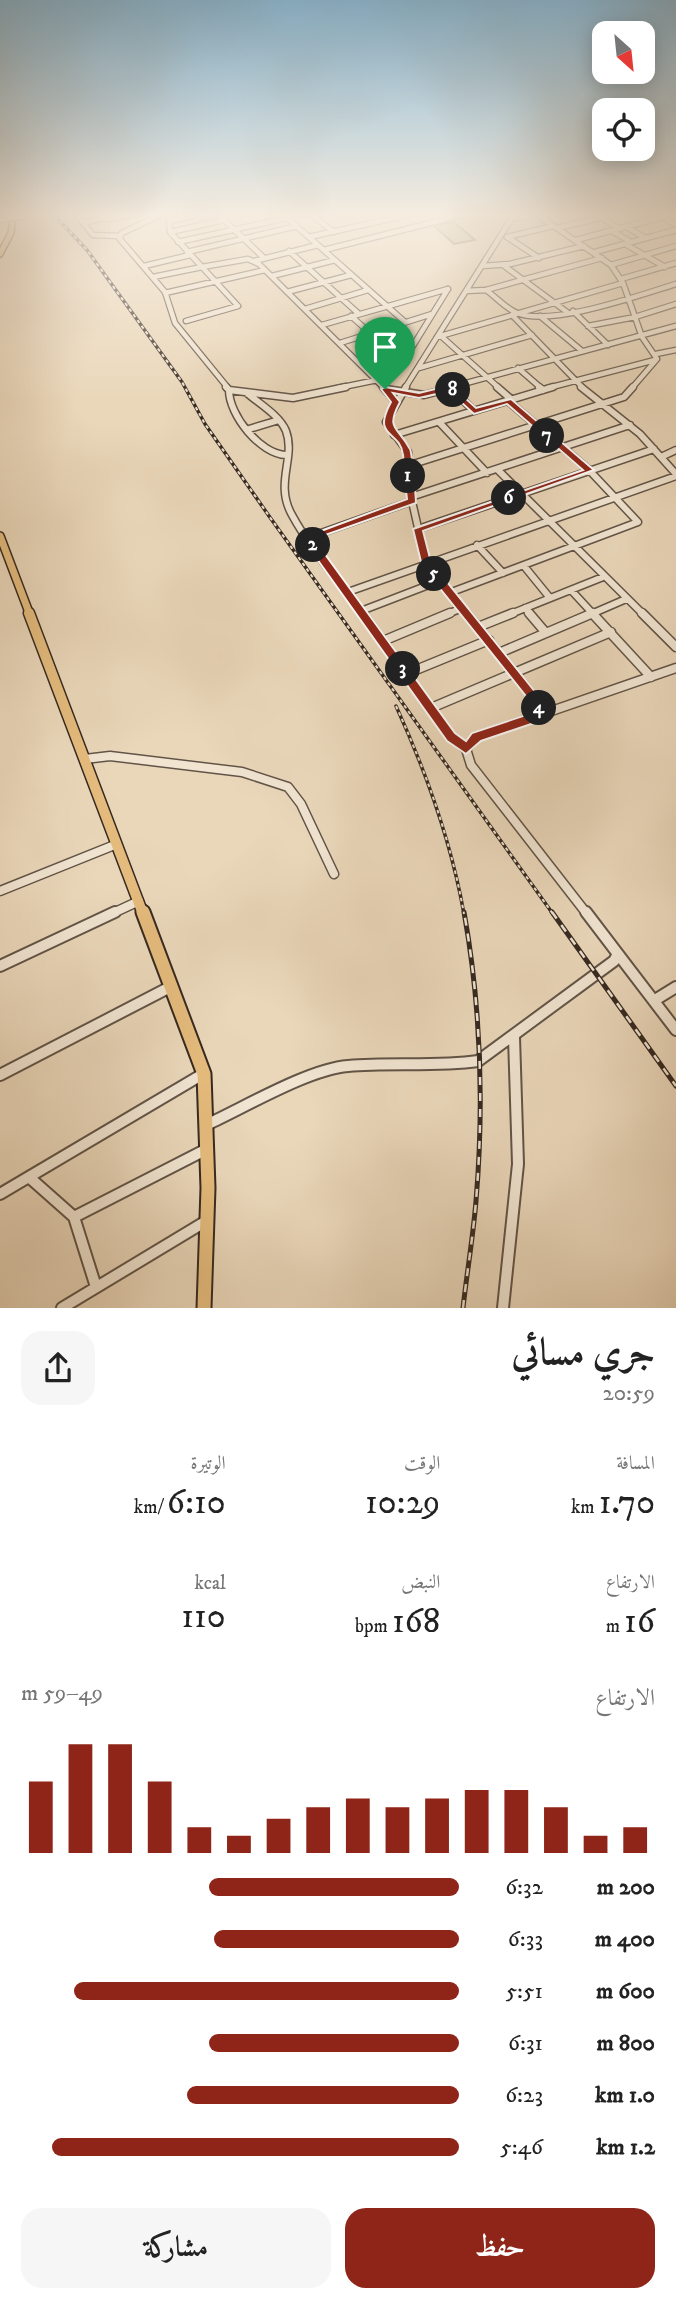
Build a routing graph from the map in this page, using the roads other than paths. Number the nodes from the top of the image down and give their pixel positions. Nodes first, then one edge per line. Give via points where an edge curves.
1 (153, 277) edge
2 (211, 277) edge
3 (233, 277) edge
4 (273, 277) edge
5 (318, 277) edge
6 (343, 277) edge
7 (353, 277) edge
8 (475, 277) edge
9 (519, 277) edge
10 (534, 277) edge
11 (619, 277) edge
12 (634, 277) edge
13 (523, 280) junction
14 (215, 281) junction
15 (622, 281) junction
16 (323, 282) junction
17 (676, 284) edge
18 (368, 290) junction
19 (486, 290) junction
20 (466, 291) junction
21 (288, 292) junction
22 (165, 293) junction
23 (628, 297) junction
24 (341, 298) junction
25 (554, 303) junction
26 (676, 304) edge
27 (386, 306) junction
28 (305, 309) junction
29 (573, 311) junction
30 (567, 312) junction
31 (359, 314) junction
32 (432, 314) junction
33 (515, 314) junction
34 (351, 316) junction
35 (540, 316) junction
36 (635, 317) junction
37 (186, 321) dead end
38 (405, 323) junction
39 (321, 325) junction
40 (589, 326) junction
41 (676, 326) edge
42 (383, 329) junction
43 (370, 333) junction
44 (532, 335) junction
45 (439, 337) junction
46 (642, 337) junction
47 (340, 343) junction
48 (412, 345) junction
49 (608, 345) junction
50 (405, 347) junction
51 (676, 349) edge
52 (582, 351) junction
53 (461, 356) junction
54 (655, 357) junction
55 (554, 358) junction
56 (360, 362) junction
57 (403, 362) dead end
58 (518, 368) junction
59 (418, 369) junction
60 (375, 377) junction
61 (486, 377) junction
62 (575, 380) junction
63 (451, 388) junction
64 (385, 389) junction
65 (229, 390) junction
66 (543, 390) junction
67 (402, 393) junction
68 (248, 394) junction
69 (510, 400) junction
70 (396, 402) junction
71 (601, 404) junction
72 (474, 411) junction
73 (279, 420) junction
74 (439, 422) junction
75 (534, 425) junction
76 (630, 425) junction
77 (250, 429) junction
78 (394, 436) junction
79 (562, 448) junction
80 (464, 449) junction
81 (654, 449) junction
82 (676, 450) edge
83 (286, 455) junction
84 (661, 457) junction
85 (407, 466) junction
86 (498, 470) junction
87 (589, 470) junction
88 (486, 473) junction
89 (676, 475) edge
90 (521, 494) junction
91 (617, 497) junction
92 (412, 499) junction
93 (547, 521) junction
94 (418, 529) junction
95 (0, 536) edge
96 (307, 538) junction
97 (477, 545) junction
98 (575, 548) junction
99 (2, 550) edge
100 (426, 563) junction
101 (524, 566) junction
102 (503, 573) junction
103 (603, 577) junction
104 (439, 581) junction
105 (571, 590) junction
106 (348, 592) junction
107 (449, 593) junction
108 (550, 598) junction
109 (626, 599) junction
110 (462, 608) junction
111 (525, 608) junction
112 (361, 611) junction
113 (593, 613) junction
114 (478, 627) junction
115 (546, 632) junction
116 (611, 632) junction
117 (383, 640) junction
118 (489, 640) junction
119 (676, 647) edge
120 (499, 653) junction
121 (676, 668) edge
122 (514, 672) junction
123 (406, 674) junction
124 (651, 677) junction
125 (539, 704) junction
126 (431, 708) junction
127 (554, 710) junction
128 (538, 716) junction
129 (466, 748) junction
130 (85, 760) junction
131 (117, 844) junction
132 (334, 874) dead end
133 (0, 891) edge
134 (139, 901) junction
135 (618, 954) junction
136 (0, 966) edge
137 (172, 986) junction
138 (676, 987) edge
139 (655, 1000) junction
140 (676, 1030) edge
141 (514, 1037) junction
142 (204, 1074) junction
143 (0, 1075) edge
144 (208, 1124) junction
145 (207, 1149) junction
146 (30, 1178) junction
147 (0, 1194) edge
148 (74, 1217) junction
149 (208, 1220) junction
150 (96, 1287) junction
151 (62, 1308) edge
152 (204, 1308) edge
153 (503, 1308) edge

1 - 22 street
2 - 14 street
3 - 14 street
4 - 21 street
5 - 16 street
6 - 16 street
7 - 18 street
8 - 20 street
9 - 13 street
10 - 13 street
11 - 15 street
12 - 15 street
13 - 19 street
13 - 25 street
14 - 22 street
14 - 37 street via 238,306
15 - 23 street
15 - 25 street
16 - 21 street
16 - 24 street
17 - 23 street
18 - 24 street
18 - 27 street
19 - 20 street
19 - 33 street
20 - 45 street
21 - 28 street
22 - 65 street via 175,323
23 - 29 street
23 - 36 street
24 - 28 street
24 - 31 street
25 - 30 street
25 - 33 street
26 - 36 street
27 - 31 street
27 - 32 street via 449,289
27 - 38 street
28 - 39 street
29 - 30 street
29 - 40 street
30 - 35 street
31 - 34 street
32 - 38 street
32 - 48 street
33 - 35 street
33 - 44 street
33 - 45 street
34 - 39 street
34 - 43 street
35 - 52 street
36 - 40 street
36 - 46 street
38 - 42 street
39 - 47 street
40 - 49 street
41 - 46 street
42 - 43 street
42 - 50 street
43 - 47 street
44 - 53 street
44 - 55 street
45 - 53 street
45 - 59 street
46 - 49 street
46 - 54 street
47 - 56 street
48 - 50 street
48 - 57 street
49 - 52 street
50 - 56 street
51 - 54 street
52 - 55 street
53 - 59 street
53 - 61 street
54 - 62 street
54 - 71 street via 628,394
55 - 58 street
55 - 62 street
56 - 60 street
58 - 61 street
58 - 66 street
59 - 67 street
60 - 64 street
60 - 68 street via 301,397
61 - 63 street
61 - 69 street
62 - 66 street
62 - 71 street
63 - 67 street via 419,396
63 - 72 street
64 - 67 street
64 - 70 street
65 - 68 street
65 - 77 street via 229,400
66 - 69 street
67 - 70 street
68 - 73 street
69 - 72 street
69 - 75 street
70 - 78 street via 386,422
71 - 75 street
71 - 76 street
72 - 74 street
73 - 77 street
73 - 83 street via 286,431
74 - 78 street
74 - 80 street
75 - 79 street
75 - 80 street
76 - 79 street
76 - 81 street
77 - 83 street via 268,450
78 - 85 street via 408,452
79 - 86 street
79 - 87 street
80 - 85 street
80 - 88 street
81 - 84 street
81 - 87 street
82 - 84 street
83 - 96 street via 284,494
84 - 89 street
85 - 92 street
86 - 88 street
86 - 90 street
87 - 90 street
87 - 91 street
88 - 92 street
89 - 91 street
90 - 93 street
90 - 94 street
91 - 93 street
91 - 98 street via 638,522
92 - 94 street
92 - 96 street
93 - 97 street
93 - 98 street
94 - 100 street
95 - 99 main road
96 - 106 street
97 - 100 street
97 - 102 street
98 - 101 street
98 - 103 street
99 - 130 main road
100 - 104 street
100 - 106 street
101 - 102 street
101 - 108 street
102 - 107 street
103 - 105 street
103 - 109 street
104 - 107 street
104 - 112 street
105 - 108 street
105 - 113 street
106 - 112 street
107 - 110 street
108 - 111 street
109 - 113 street
109 - 119 street
110 - 114 street
110 - 117 street
111 - 114 street
111 - 115 street
112 - 117 street
113 - 115 street
113 - 116 street
114 - 118 street
115 - 120 street
116 - 122 street
116 - 124 street
117 - 123 street
118 - 120 street
118 - 123 street
120 - 122 street
121 - 124 street
122 - 125 street
122 - 126 street
123 - 126 street
124 - 127 street
125 - 127 street
125 - 128 street
126 - 129 street via 451,737
127 - 128 street
128 - 129 street via 477,737
129 - 135 street via 471,765
130 - 131 main road
130 - 132 street via 110,756 242,772 288,787 301,804
131 - 133 street
131 - 134 main road
134 - 136 street
134 - 137 main road
135 - 139 street
135 - 141 street
137 - 142 main road
137 - 143 street
138 - 139 street
139 - 140 street
141 - 144 street via 485,1057 464,1064 367,1065 322,1071
141 - 153 street via 518,1164
142 - 144 main road
142 - 146 street
144 - 145 main road
145 - 148 street
145 - 149 main road
146 - 147 street
146 - 148 street
148 - 150 street
149 - 150 street
149 - 152 main road
150 - 151 street

